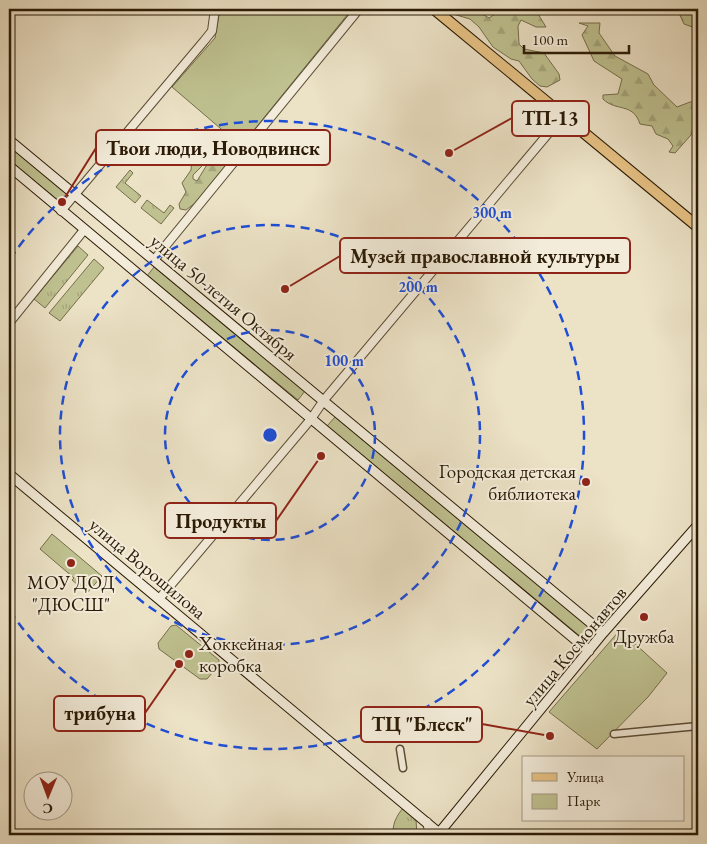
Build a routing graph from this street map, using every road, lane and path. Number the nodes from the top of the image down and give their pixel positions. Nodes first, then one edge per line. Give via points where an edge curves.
1 (215, 9) edge
2 (360, 9) edge
3 (434, 9) edge
4 (563, 116) junction
5 (9, 140) edge
6 (9, 166) edge
7 (75, 194) junction
8 (61, 211) junction
9 (698, 227) edge
10 (84, 230) junction
11 (154, 260) junction
12 (9, 322) edge
13 (324, 400) junction
14 (312, 419) junction
15 (9, 474) edge
16 (698, 525) edge
17 (159, 599) junction
18 (603, 633) junction
19 (589, 652) junction
20 (698, 726) edge
21 (614, 734) dead end
22 (400, 749) dead end
23 (403, 768) dead end
24 (436, 834) edge

1 - 7 street via 212,31
2 - 11 street
3 - 4 main road
4 - 9 main road
4 - 13 street
5 - 7 main road, улица 50-летия Октября
6 - 8 main road, улица 50-летия Октября
7 - 8 street
7 - 11 main road, улица 50-летия Октября
8 - 10 main road, улица 50-летия Октября
10 - 12 street
10 - 14 main road, улица 50-летия Октября
11 - 13 main road, улица 50-летия Октября
13 - 14 street
13 - 18 main road, улица 50-летия Октября
14 - 17 street
14 - 19 main road, улица 50-летия Октября
15 - 17 main road, улица Ворошилова
16 - 18 main road, улица Космонавтов
17 - 24 main road, улица Ворошилова via 427,822
18 - 19 main road, улица Космонавтов
19 - 24 main road, улица Космонавтов
20 - 21 street
22 - 23 street

